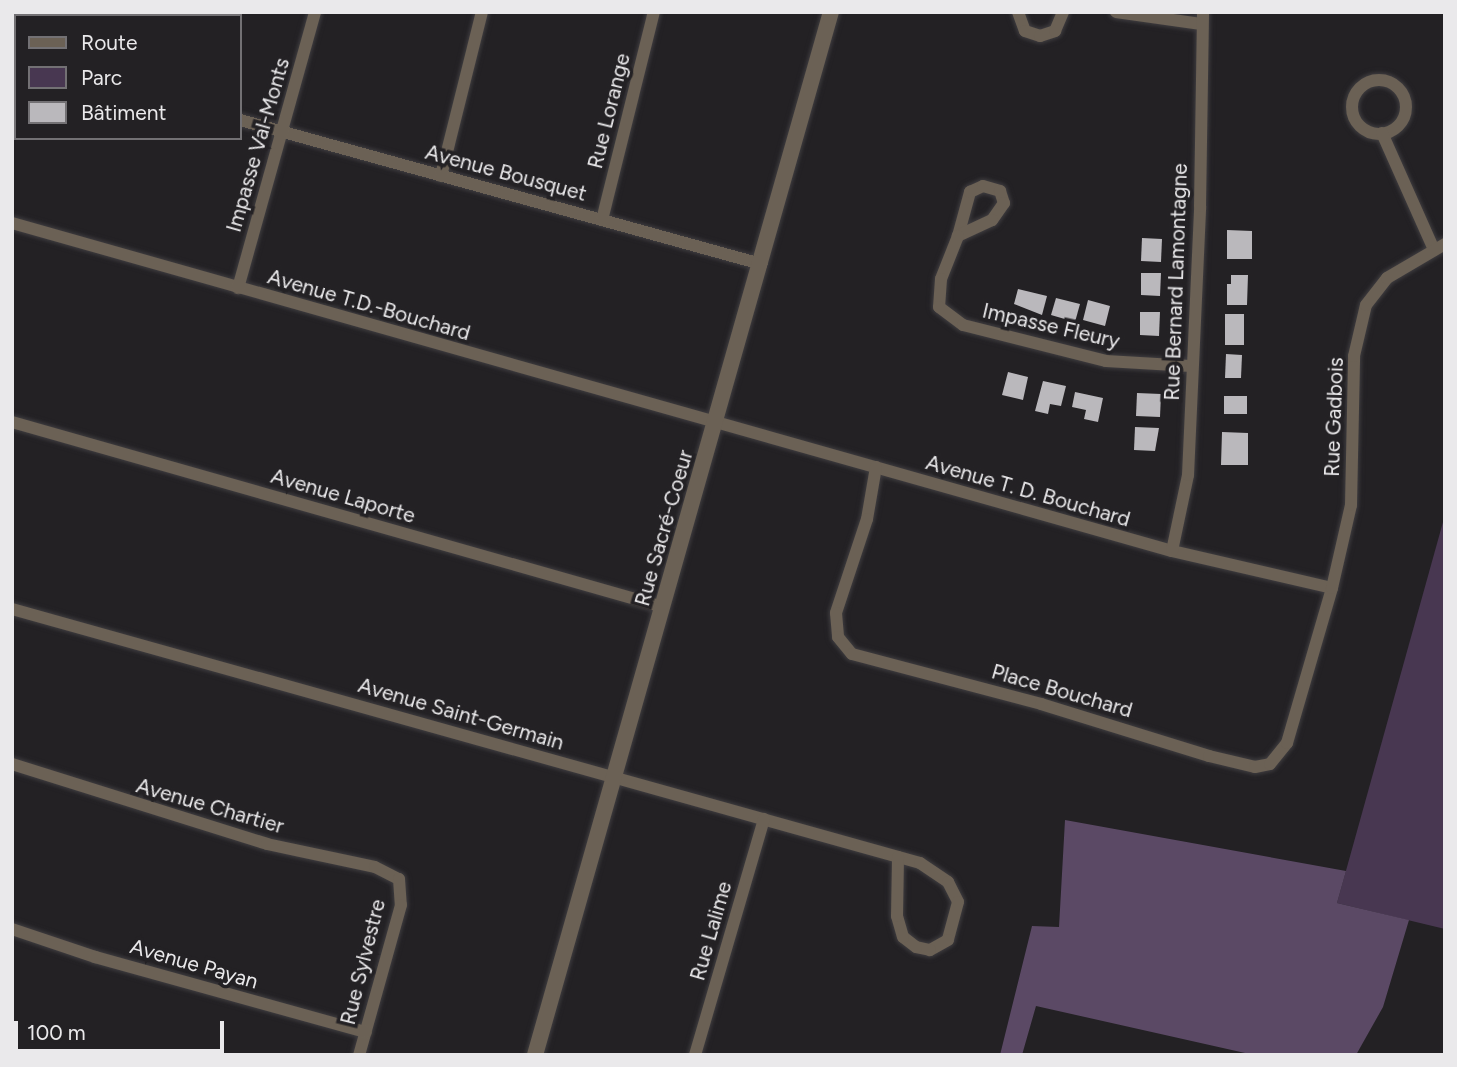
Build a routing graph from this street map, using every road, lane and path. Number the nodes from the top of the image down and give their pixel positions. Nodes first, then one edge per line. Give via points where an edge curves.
1 (316, 12) edge
2 (482, 12) edge
3 (654, 12) edge
4 (831, 12) edge
5 (1018, 12) edge
6 (1063, 12) edge
7 (1116, 12) edge
8 (1202, 18) edge
9 (242, 121) edge
10 (282, 132) junction
11 (1382, 133) junction
12 (440, 176) junction
13 (602, 220) junction
14 (12, 223) edge
15 (958, 236) dead end
16 (1439, 247) edge
17 (761, 264) junction
18 (238, 288) junction
19 (1191, 366) junction
20 (12, 422) edge
21 (715, 424) junction
22 (876, 467) junction
23 (1172, 551) junction
24 (1332, 589) junction
25 (663, 607) junction
26 (12, 609) edge
27 (12, 764) edge
28 (614, 777) junction
29 (764, 819) junction
30 (898, 857) junction
31 (399, 879) joint
32 (12, 929) edge
33 (366, 1032) junction
34 (359, 1055) edge
35 (535, 1055) edge
36 (695, 1055) edge

1 - 10 street, Impasse Val-Monts
2 - 12 street
3 - 13 street, Rue Lorange
4 - 17 street, Rue Sacré-Coeur
5 - 6 street via 1025,31 1040,36 1055,31
7 - 8 street
8 - 19 street, Rue Bernard Lamontagne via 1200,206
9 - 10 street, Avenue Bousquet
10 - 12 street, Avenue Bousquet
10 - 18 street, Impasse Val-Monts
11 - 11 street via 1397,126 1406,103 1392,83 1375,80 1359,89 1353,115 1364,129
11 - 16 street
12 - 13 street, Avenue Bousquet
13 - 17 street, Avenue Bousquet
14 - 18 street, Avenue T.D.-Bouchard
15 - 19 street, Impasse Fleury via 941,279 939,307 963,325 1106,361
16 - 24 street, Rue Gadbois via 1387,278 1366,305 1354,356 1351,505
17 - 21 street, Rue Sacré-Coeur
18 - 21 street, Avenue T.D.-Bouchard
19 - 23 street, Rue Bernard Lamontagne via 1188,475
20 - 25 street, Avenue Laporte
21 - 22 street, Avenue T. D. Bouchard
21 - 25 street, Rue Sacré-Coeur
22 - 23 street, Avenue T. D. Bouchard
22 - 24 street, Place Bouchard via 866,519 836,613 838,637 852,654 1041,704 1209,756 1255,767 1270,764 1287,743
23 - 24 street, Avenue T. D. Bouchard
25 - 28 street, Rue Sacré-Coeur
26 - 28 street, Avenue Saint-Germain
27 - 31 street, Avenue Chartier via 267,844 375,867
28 - 29 street, Avenue Saint-Germain
28 - 35 street, Rue Sacré-Coeur
29 - 30 street, Avenue Saint-Germain
29 - 36 street, Rue Lalime
30 - 30 street, Avenue Saint-Germain via 932,869 948,882 958,902 948,940 930,950 903,937 897,916
31 - 33 street, Rue Sylvestre via 401,905
32 - 33 street, Avenue Payan via 95,957
33 - 34 street, Rue Sylvestre

